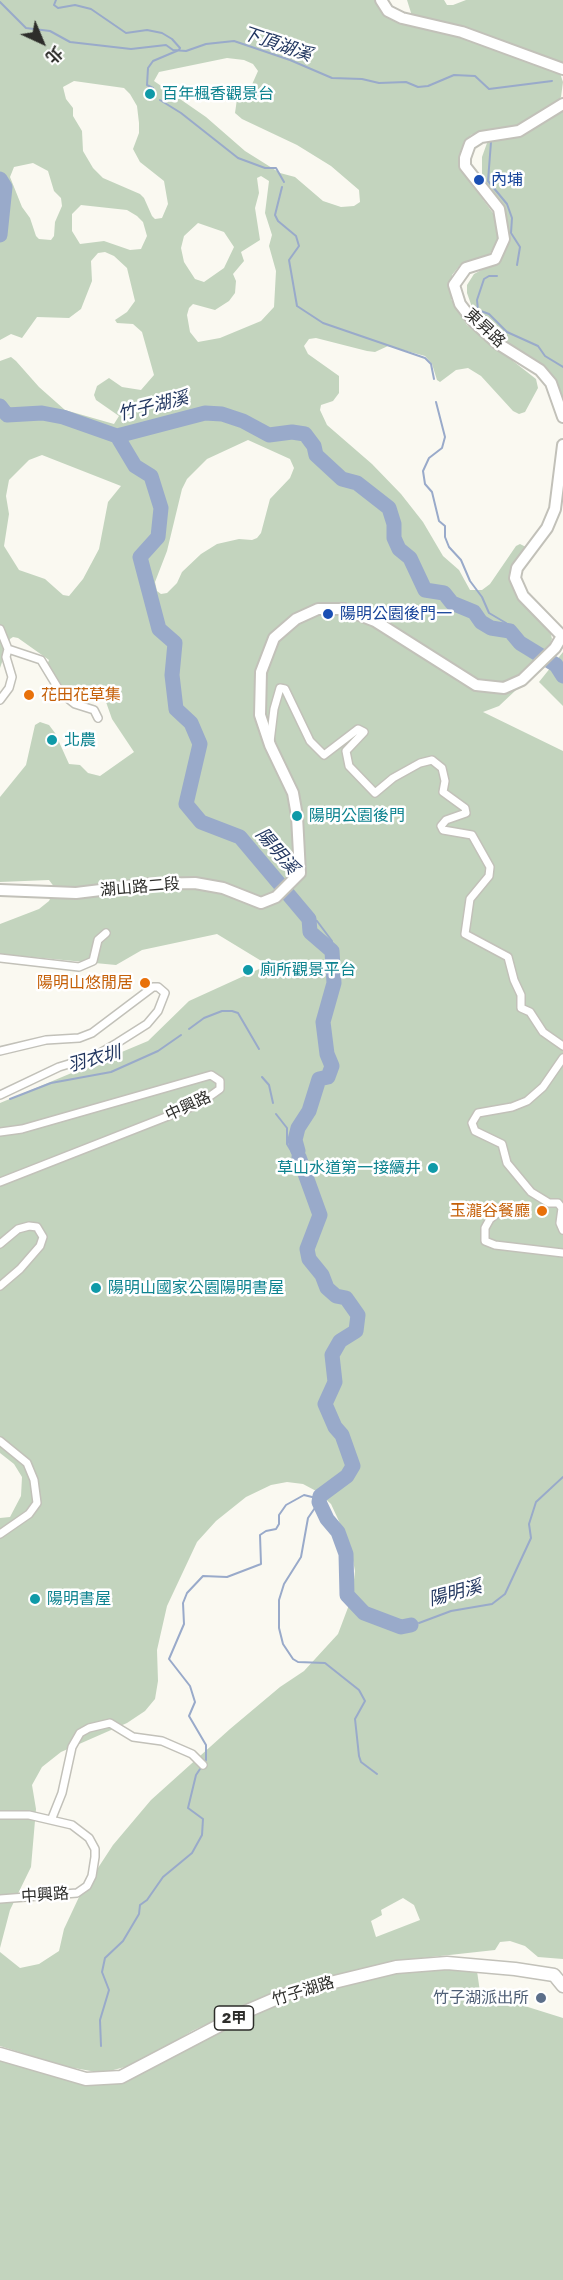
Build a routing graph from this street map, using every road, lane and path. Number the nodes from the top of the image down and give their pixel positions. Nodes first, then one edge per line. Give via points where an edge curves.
1 (381, 0) edge
2 (563, 69) edge
3 (563, 104) edge
4 (563, 417) edge
5 (563, 445) edge
6 (0, 629) edge
7 (8, 649) junction
8 (0, 700) edge
9 (98, 718) dead end
10 (270, 745) junction
11 (0, 890) edge
12 (106, 933) dead end
13 (0, 958) edge
14 (563, 1046) edge
15 (0, 1051) edge
16 (563, 1059) edge
17 (0, 1095) edge
18 (0, 1132) edge
19 (0, 1182) edge
20 (499, 1212) dead end
21 (562, 1226) edge
22 (0, 1244) edge
23 (563, 1253) edge
24 (0, 1286) edge
25 (1, 1442) edge
26 (0, 1534) edge
27 (203, 1765) dead end
28 (0, 1815) edge
29 (52, 1818) junction
30 (0, 1899) edge
31 (559, 1975) edge
32 (563, 1986) edge
33 (0, 2054) edge

1 - 2 street via 388,11 402,18 462,32
3 - 4 street, 東昇路 via 519,131 481,137 470,144 465,166 499,209 504,239 495,259 466,268 454,285 460,304 473,321 497,343 540,370 551,383
5 - 10 street via 555,509 547,528 517,568 515,578 523,596 560,630 562,636 555,648 522,680 504,688 476,685 375,621 344,609 318,609 296,619 274,638 269,648 261,672 260,714
6 - 7 street
7 - 8 street via 6,657 12,677
7 - 9 street via 41,660 61,693 75,704 94,710
10 - 11 street, 湖山路二段 via 293,793 300,873 276,897 261,903 223,888 195,883 76,893
10 - 14 street via 280,688 285,689 310,741 324,755 358,729 364,732 346,751 349,766 375,793 420,763 432,760 442,768 443,792 465,808 466,813 446,820 442,830 472,835 490,867 489,876 470,899 465,934 508,957 521,995 521,1008 530,1012 543,1032
12 - 13 street via 98,940 93,961 79,967
15 - 17 street via 86,1035 153,987 165,993 147,1024 117,1043
16 - 21 street via 543,1087 527,1101 478,1113 472,1123 475,1131 502,1144 507,1163 531,1192 549,1203 558,1203 562,1208
18 - 19 street, 中興路 via 211,1076 220,1081 220,1089 199,1104
20 - 23 street via 489,1219 485,1240 495,1245
22 - 24 street via 18,1229 29,1226 37,1227 43,1238 20,1269
25 - 26 street via 27,1463 37,1503 29,1514
27 - 29 street via 192,1754 162,1741 133,1737 110,1723 89,1728 80,1733 72,1747
28 - 29 street, 中興路
29 - 30 street, 中興路 via 82,1832 95,1849 87,1886 76,1893
31 - 32 main road, 竹子湖路 / 2甲
31 - 33 main road, 竹子湖路 / 2甲 via 447,1963 396,1967 325,1983 245,2012 135,2072 104,2080 86,2079

